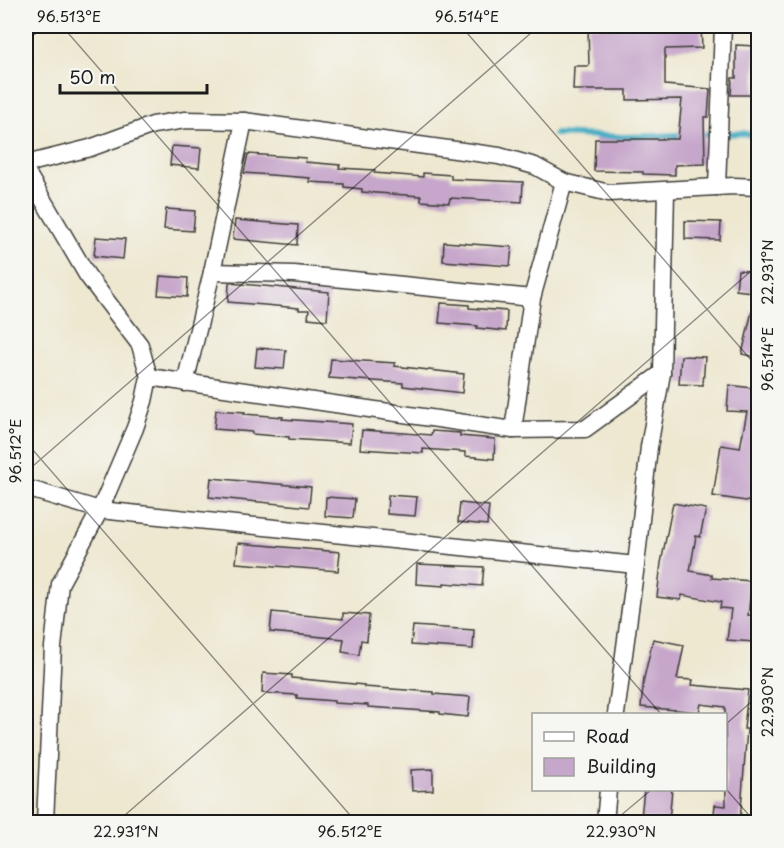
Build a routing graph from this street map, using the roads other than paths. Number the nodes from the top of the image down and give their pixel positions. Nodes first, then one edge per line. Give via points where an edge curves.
1 (723, 26) edge
2 (244, 121) junction
3 (26, 164) edge
4 (26, 171) edge
5 (564, 182) junction
6 (717, 187) junction
7 (759, 188) edge
8 (666, 191) junction
9 (212, 272) junction
10 (531, 298) junction
11 (662, 373) junction
12 (149, 377) junction
13 (185, 383) junction
14 (513, 430) junction
15 (26, 488) edge
16 (100, 510) junction
17 (636, 565) junction
18 (616, 713) edge
19 (608, 791) edge
20 (45, 822) edge
21 (605, 822) edge

1 - 6 street
2 - 3 street via 185,120 153,125 90,148
2 - 5 street via 499,156 535,166
2 - 9 street
4 - 12 street via 87,275 140,345
5 - 8 street via 609,193
5 - 10 street
6 - 7 street
6 - 8 street
8 - 11 street
9 - 10 street via 294,274
9 - 13 street
10 - 14 street
11 - 14 street via 585,429
11 - 17 street via 648,447
12 - 13 street
12 - 16 street via 135,428
13 - 14 street
15 - 16 street
16 - 17 street
16 - 20 street via 60,584 52,647
17 - 18 street
19 - 21 street

